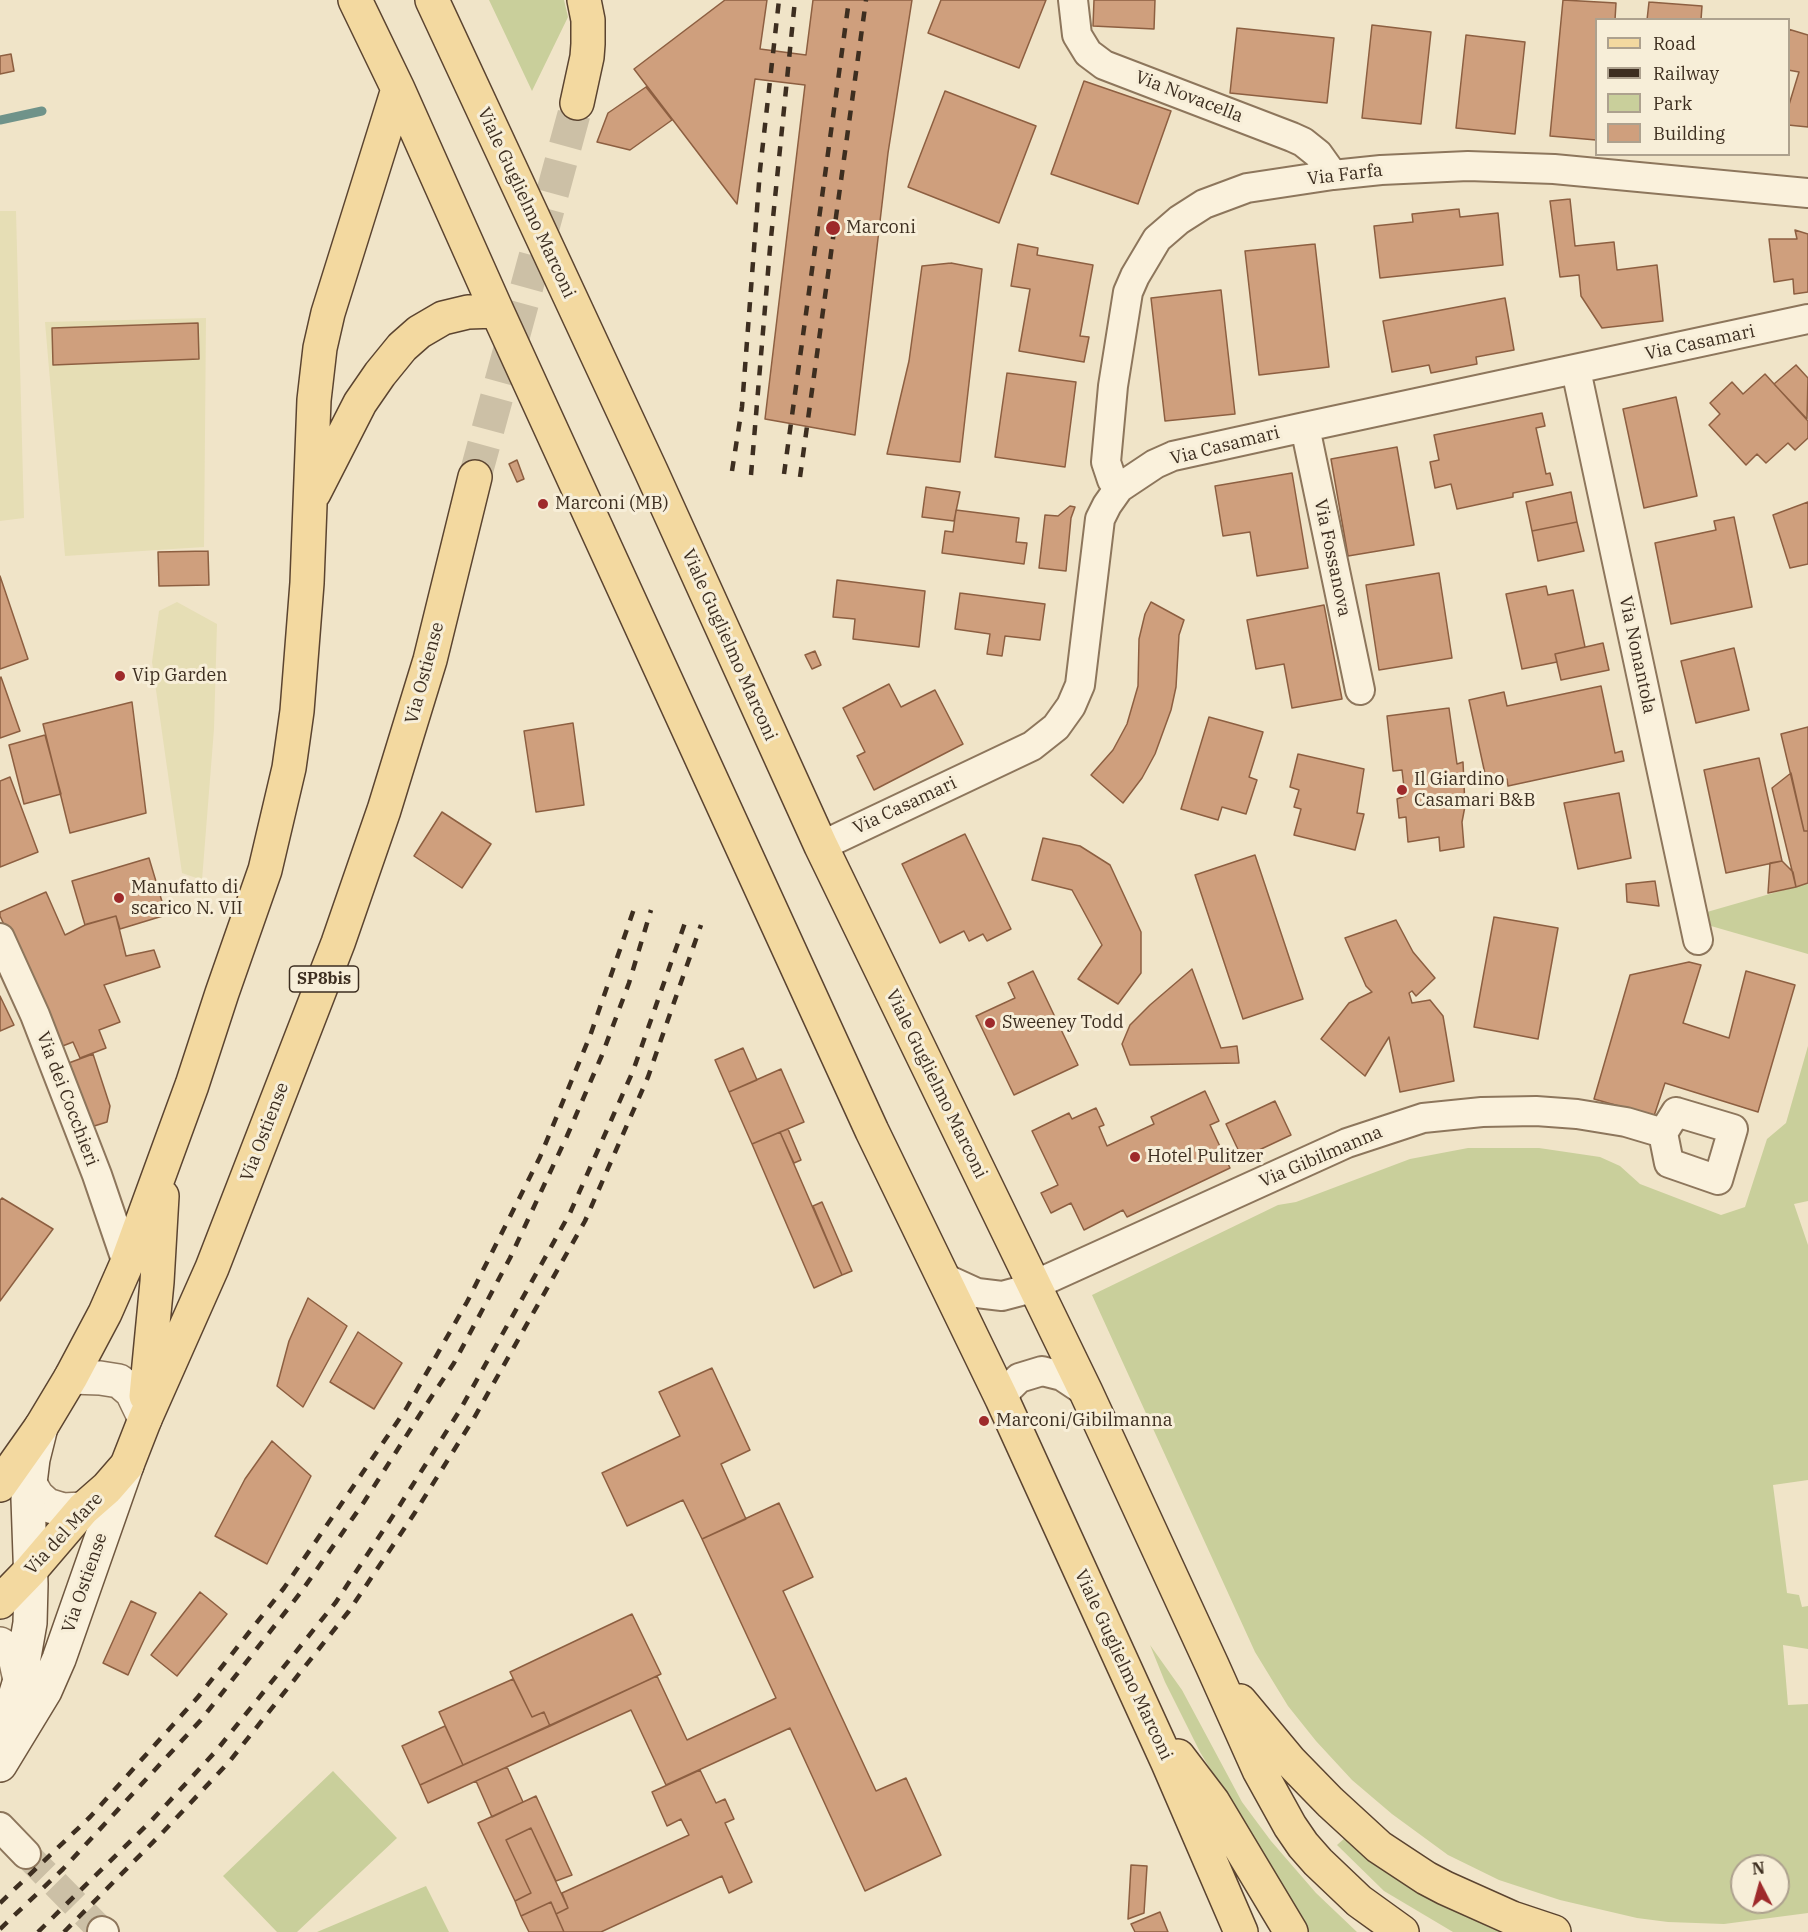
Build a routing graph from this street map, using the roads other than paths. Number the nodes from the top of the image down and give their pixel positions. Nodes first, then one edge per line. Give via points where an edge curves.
1 (355, 0) edge
2 (432, 0) edge
3 (584, 0) edge
4 (602, 0) edge
5 (1073, 0) edge
6 (587, 57) junction
7 (398, 89) junction
8 (576, 103) tunnel mouth
9 (1333, 175) junction
10 (1808, 193) edge
11 (497, 311) junction
12 (1808, 319) edge
13 (1576, 370) junction
14 (1305, 427) junction
15 (475, 477) tunnel mouth
16 (1119, 488) junction
17 (310, 503) junction
18 (1360, 690) dead end
19 (821, 846) junction
20 (0, 938) edge
21 (1698, 940) dead end
22 (1663, 1132) dead end
23 (165, 1159) junction
24 (127, 1263) junction
25 (942, 1277) junction
26 (1034, 1286) junction
27 (70, 1377) junction
28 (1086, 1392) junction
29 (1002, 1399) junction
30 (145, 1419) junction
31 (127, 1465) junction
32 (15, 1484) edge
33 (83, 1509) junction
34 (30, 1571) junction
35 (0, 1602) edge
36 (0, 1644) edge
37 (1212, 1665) junction
38 (20, 1680) junction
39 (1141, 1707) junction
40 (0, 1747) edge
41 (0, 1765) edge
42 (0, 1827) edge
43 (26, 1854) tunnel mouth
44 (1241, 1932) edge
45 (1291, 1932) edge
46 (1402, 1932) edge
47 (1554, 1932) edge

1 - 7 main road, Viale Guglielmo Marconi
2 - 19 main road, Viale Guglielmo Marconi
3 - 6 main road via 589,32
4 - 6 main road
5 - 9 street, Via Novacella via 1077,35 1088,53 1104,65 1303,142 1318,154
6 - 8 main road
7 - 11 main road, Viale Guglielmo Marconi
7 - 17 main road via 324,328 314,400
9 - 10 street, Via Farfa via 1450,166 1503,167
9 - 16 street, Via Farfa via 1247,189 1204,204 1167,229 1149,251 1128,292 1113,386 1106,462
11 - 17 main road via 443,318 402,347 360,403
11 - 25 main road, Viale Guglielmo Marconi
12 - 13 street, Via Casamari
13 - 14 street, Via Casamari
13 - 21 street, Via Nonantola
14 - 16 street, Via Casamari via 1173,456
14 - 18 street, Via Fossanova
15 - 30 main road, Via Ostiense / SP8bis via 408,737 352,903 212,1268
16 - 19 street, Via Casamari via 1100,519 1080,685 1056,727 1032,746
17 - 23 main road via 297,711 279,816 259,889
19 - 26 main road, Viale Guglielmo Marconi
20 - 24 street, Via dei Cocchieri via 39,1026
22 - 26 street, Via Gibilmanna via 1626,1122 1536,1111 1423,1118 1347,1143
23 - 24 main road
23 - 30 main road
24 - 27 main road
25 - 26 street via 989,1295 1008,1295
25 - 29 main road, Viale Guglielmo Marconi
26 - 28 main road, Viale Guglielmo Marconi
27 - 30 main road via 119,1381 132,1392
27 - 32 main road
28 - 29 street via 1062,1376 1042,1371 1019,1378
28 - 37 main road, Viale Guglielmo Marconi
29 - 39 main road, Viale Guglielmo Marconi
30 - 31 main road, Via Ostiense / SP8bis
31 - 33 main road, Via del Mare
31 - 41 main road, Via Ostiense / SP8bis via 55,1669
32 - 33 main road via 47,1505 63,1510
32 - 34 main road via 28,1516
33 - 34 main road, Via del Mare
34 - 35 main road, Via del Mare
34 - 38 main road via 30,1623
36 - 38 main road via 15,1657
37 - 46 main road via 1259,1770 1303,1845 1352,1895
37 - 47 main road via 1290,1761 1379,1847 1445,1888
38 - 40 main road
39 - 44 main road, Viale Guglielmo Marconi
39 - 45 main road via 1213,1802
42 - 43 street

